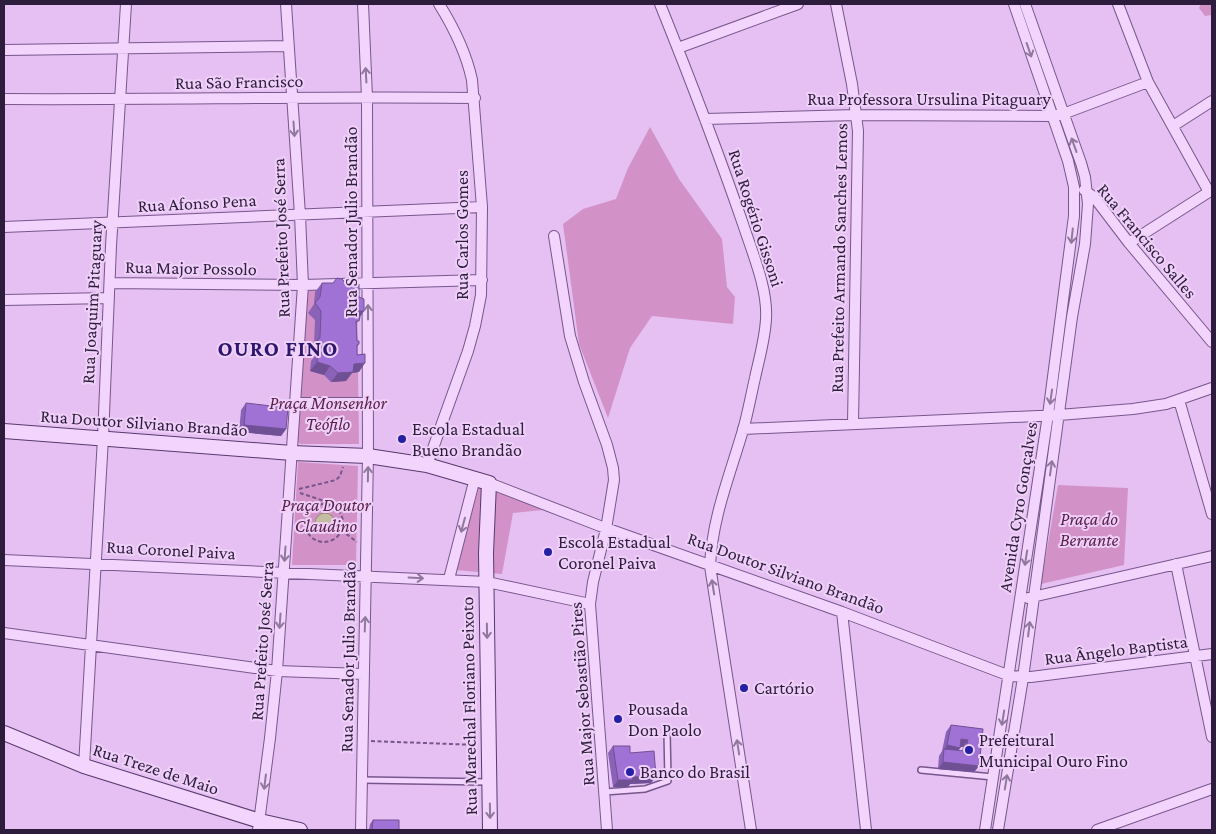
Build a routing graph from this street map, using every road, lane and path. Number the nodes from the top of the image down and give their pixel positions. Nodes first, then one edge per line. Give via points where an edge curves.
1 (126, 4) edge
2 (286, 4) edge
3 (363, 4) edge
4 (439, 4) edge
5 (660, 4) edge
6 (798, 4) edge
7 (836, 4) edge
8 (1014, 4) edge
9 (1025, 4) edge
10 (1118, 4) edge
11 (1034, 29) junction
12 (1024, 33) junction
13 (288, 46) junction
14 (678, 48) junction
15 (123, 49) junction
16 (4, 50) edge
17 (1148, 82) junction
18 (367, 97) junction
19 (4, 98) edge
20 (291, 98) junction
21 (474, 98) junction
22 (120, 100) junction
23 (1212, 101) edge
24 (1063, 114) junction
25 (856, 115) junction
26 (1052, 116) junction
27 (706, 119) junction
28 (1173, 126) junction
29 (1074, 187) junction
30 (1211, 191) edge
31 (1088, 192) junction
32 (482, 207) junction
33 (366, 212) junction
34 (300, 215) junction
35 (112, 223) junction
36 (4, 227) edge
37 (554, 236) dead end
38 (1129, 243) junction
39 (482, 280) junction
40 (110, 283) junction
41 (368, 283) junction
42 (302, 285) junction
43 (109, 298) junction
44 (4, 300) edge
45 (1067, 317) junction
46 (1212, 342) edge
47 (1212, 388) edge
48 (1179, 400) junction
49 (295, 403) junction
50 (368, 403) junction
51 (1054, 415) junction
52 (853, 424) junction
53 (743, 429) junction
54 (4, 432) edge
55 (102, 438) junction
56 (292, 453) junction
57 (342, 455) junction
58 (368, 456) junction
59 (427, 465) junction
60 (482, 480) junction
61 (289, 491) junction
62 (332, 506) junction
63 (1212, 514) edge
64 (606, 529) junction
65 (341, 530) junction
66 (367, 550) junction
67 (1212, 556) edge
68 (4, 560) edge
69 (94, 563) junction
70 (1176, 564) junction
71 (710, 566) junction
72 (284, 572) junction
73 (367, 576) junction
74 (449, 579) junction
75 (487, 582) junction
76 (1034, 597) junction
77 (1020, 600) junction
78 (590, 604) junction
79 (842, 612) junction
80 (4, 633) edge
81 (90, 646) junction
82 (1212, 654) edge
83 (1195, 656) junction
84 (276, 670) junction
85 (364, 674) junction
86 (1010, 676) junction
87 (1023, 678) junction
88 (667, 731) dead end
89 (4, 733) edge
90 (1212, 737) edge
91 (362, 741) junction
92 (489, 745) junction
93 (84, 766) junction
94 (921, 770) dead end
95 (994, 777) junction
96 (362, 780) junction
97 (489, 782) junction
98 (1212, 789) edge
99 (605, 792) junction
100 (259, 826) edge
101 (300, 830) edge
102 (361, 830) edge
103 (490, 830) edge
104 (607, 830) edge
105 (751, 830) edge
106 (866, 830) edge
107 (985, 830) edge
108 (998, 830) edge
109 (1096, 830) edge

1 - 15 street, Rua Joaquim Pitaguary
2 - 13 street, Rua Prefeito José Serra
18 -> 3 street, Rua Senador Julio Brandão
4 - 21 street, Rua Carlos Gomes via 463,50 471,73
5 - 14 street, Rua Rogério Gissoni
6 - 14 street
7 - 25 street, Rua Prefeito Armando Sanches Lemos
8 - 12 street, Avenida Cyro Gonçalves
9 - 11 street
10 - 17 street
11 - 12 street
11 - 24 street
12 -> 26 street, Avenida Cyro Gonçalves
13 - 15 street, Rua São Francisco
13 - 20 street, Rua Prefeito José Serra
14 - 27 street, Rua Rogério Gissoni
15 - 16 street, Rua São Francisco
15 - 22 street, Rua Joaquim Pitaguary
17 - 24 street, Rua Professora Ursulina Pitaguary
17 - 28 street
18 - 20 street, Rua São Francisco
18 - 21 street, Rua São Francisco
18 - 33 street, Rua Senador Julio Brandão
19 - 22 street, Rua São Francisco
20 - 22 street, Rua São Francisco
20 -> 34 street, Rua Prefeito José Serra
21 - 32 street, Rua Carlos Gomes
22 - 35 street, Rua Joaquim Pitaguary
23 - 28 street
24 - 26 street, Rua Professora Ursulina Pitaguary
31 -> 24 street
25 - 26 street, Rua Professora Ursulina Pitaguary
25 - 27 street, Rua Professora Ursulina Pitaguary
25 - 52 street, Rua Prefeito Armando Sanches Lemos via 859,151
26 - 29 street, Avenida Cyro Gonçalves
27 - 53 street, Rua Rogério Gissoni via 756,262 766,304 763,345
28 - 30 street
29 - 31 street, Rua Francisco Salles
29 -> 45 street, Avenida Cyro Gonçalves
30 - 38 street
31 - 38 street, Rua Francisco Salles
31 - 45 street, Avenida Cyro Gonçalves via 1084,244
32 - 33 street, Rua Afonso Pena
32 - 39 street, Rua Carlos Gomes
33 - 34 street, Rua Afonso Pena
33 - 41 street, Rua Senador Julio Brandão
34 - 35 street, Rua Afonso Pena
34 - 42 street, Rua Prefeito José Serra
35 - 36 street, Rua Afonso Pena
35 - 40 street, Rua Joaquim Pitaguary
37 - 64 street, Rua Major Sebastião Pires via 570,336 613,468
38 - 46 street, Rua Francisco Salles
39 - 41 street
39 - 59 street, Rua Carlos Gomes via 468,351
40 - 42 street, Rua Major Possolo
40 - 43 street, Rua Joaquim Pitaguary
41 - 42 street
50 -> 41 street, Rua Senador Julio Brandão
42 - 49 street, Rua Prefeito José Serra
43 - 44 street
43 - 55 street, Rua Joaquim Pitaguary
45 - 51 street, Avenida Cyro Gonçalves
47 - 48 street
48 - 51 street via 1152,407
48 - 63 street
49 - 50 street
49 - 56 street, Rua Prefeito José Serra
50 - 58 street, Rua Senador Julio Brandão
51 - 52 street
76 -> 51 street, Avenida Cyro Gonçalves
51 -> 77 street, Avenida Cyro Gonçalves
52 - 53 street
53 - 71 street, Rua Rogério Gissoni via 715,523
54 - 55 street, Rua Doutor Silviano Brandão
55 - 56 street, Rua Doutor Silviano Brandão
55 - 69 street, Rua Joaquim Pitaguary
56 - 57 street, Rua Doutor Silviano Brandão
56 - 61 street, Rua Prefeito José Serra
57 - 58 street, Rua Doutor Silviano Brandão
57 - 61 path via 343,468 336,480
58 - 59 street, Rua Doutor Silviano Brandão
66 -> 58 street, Rua Senador Julio Brandão
59 - 60 street, Rua Doutor Silviano Brandão
60 - 64 street, Rua Doutor Silviano Brandão
60 -> 74 street
60 - 75 street, Rua Marechal Floriano Peixoto
61 - 62 path via 325,500
61 -> 72 street, Rua Prefeito José Serra
62 - 65 path via 342,519
62 - 65 path via 320,504 310,510 306,515 305,528 319,542 337,536
64 - 71 street, Rua Doutor Silviano Brandão
64 - 78 street, Rua Major Sebastião Pires
65 - 66 path
66 - 73 street, Rua Senador Julio Brandão
67 - 70 street
68 - 69 street, Rua Coronel Paiva
69 - 72 street, Rua Coronel Paiva
69 - 81 street, Rua Joaquim Pitaguary
70 - 76 street
70 - 83 street
71 - 79 street, Rua Doutor Silviano Brandão
105 -> 71 street, Rua Rogério Gissoni
72 - 73 street, Rua Coronel Paiva
72 -> 84 street, Rua Prefeito José Serra
73 -> 74 street, Rua Coronel Paiva
85 -> 73 street, Rua Senador Julio Brandão
74 - 75 street, Rua Coronel Paiva
75 - 78 street, Rua Coronel Paiva
75 -> 92 street, Rua Marechal Floriano Peixoto
76 - 77 street
87 -> 76 street, Avenida Cyro Gonçalves
77 - 86 street, Avenida Cyro Gonçalves
78 - 99 street, Rua Major Sebastião Pires
79 - 86 street, Rua Doutor Silviano Brandão
79 - 106 street
80 - 81 street
81 - 84 street
81 - 93 street, Rua Joaquim Pitaguary
82 - 83 street, Rua Ângelo Baptista
83 - 87 street, Rua Ângelo Baptista
83 - 90 street
84 - 85 street
84 -> 100 street, Rua Prefeito José Serra
85 - 91 street, Rua Senador Julio Brandão
86 - 87 street, Rua Doutor Silviano Brandão
86 -> 95 street, Avenida Cyro Gonçalves
108 -> 87 street, Avenida Cyro Gonçalves
88 - 99 lane via 668,781 645,789
89 - 93 street, Rua Treze de Maio
91 - 92 path
91 - 96 street, Rua Senador Julio Brandão
92 - 97 street, Rua Marechal Floriano Peixoto
93 - 100 street, Rua Treze de Maio
94 - 95 lane
95 - 107 street, Avenida Cyro Gonçalves
96 - 97 lane
96 - 102 street, Rua Senador Julio Brandão
97 -> 103 street, Rua Marechal Floriano Peixoto
98 - 109 street
99 - 104 street, Rua Major Sebastião Pires
100 - 101 street, Rua Treze de Maio

